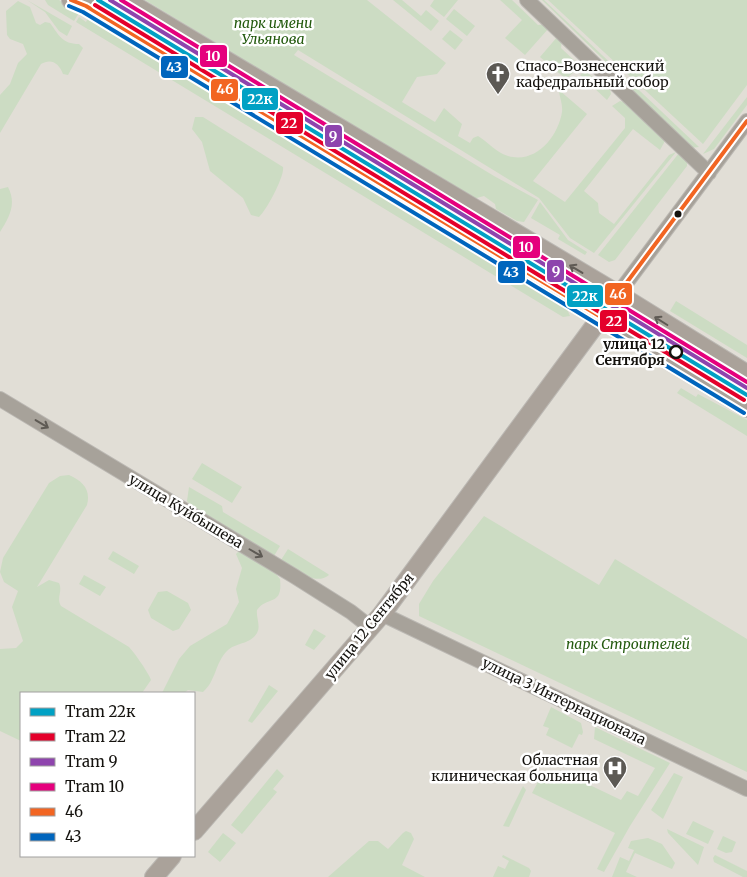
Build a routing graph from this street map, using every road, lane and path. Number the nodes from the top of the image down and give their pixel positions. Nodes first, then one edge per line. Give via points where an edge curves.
1 (71, 0) edge
2 (126, 0) edge
3 (527, 0) edge
4 (747, 121) edge
5 (400, 163) junction
6 (709, 173) junction
7 (385, 187) junction
8 (618, 294) junction
9 (601, 318) junction
10 (747, 374) edge
11 (0, 399) edge
12 (747, 408) edge
13 (382, 614) junction
14 (370, 628) junction
15 (747, 789) edge
16 (195, 830) edge
17 (171, 857) edge
18 (154, 877) edge

1 - 7 main road via 86,6
2 - 5 main road
3 - 6 street
4 - 6 street, улица 12 Сентября
5 - 7 main road
8 -> 5 main road
6 - 8 street, улица 12 Сентября
7 - 9 main road
8 - 9 main road, улица 12 Сентября
10 -> 8 main road
9 - 12 main road
9 - 13 main road, улица 12 Сентября
11 -> 14 street, улица Куйбышева via 322,593
13 - 14 main road, улица 12 Сентября
13 - 15 street, улица 3 Интернационала
14 - 16 main road, улица 12 Сентября
17 - 18 main road

